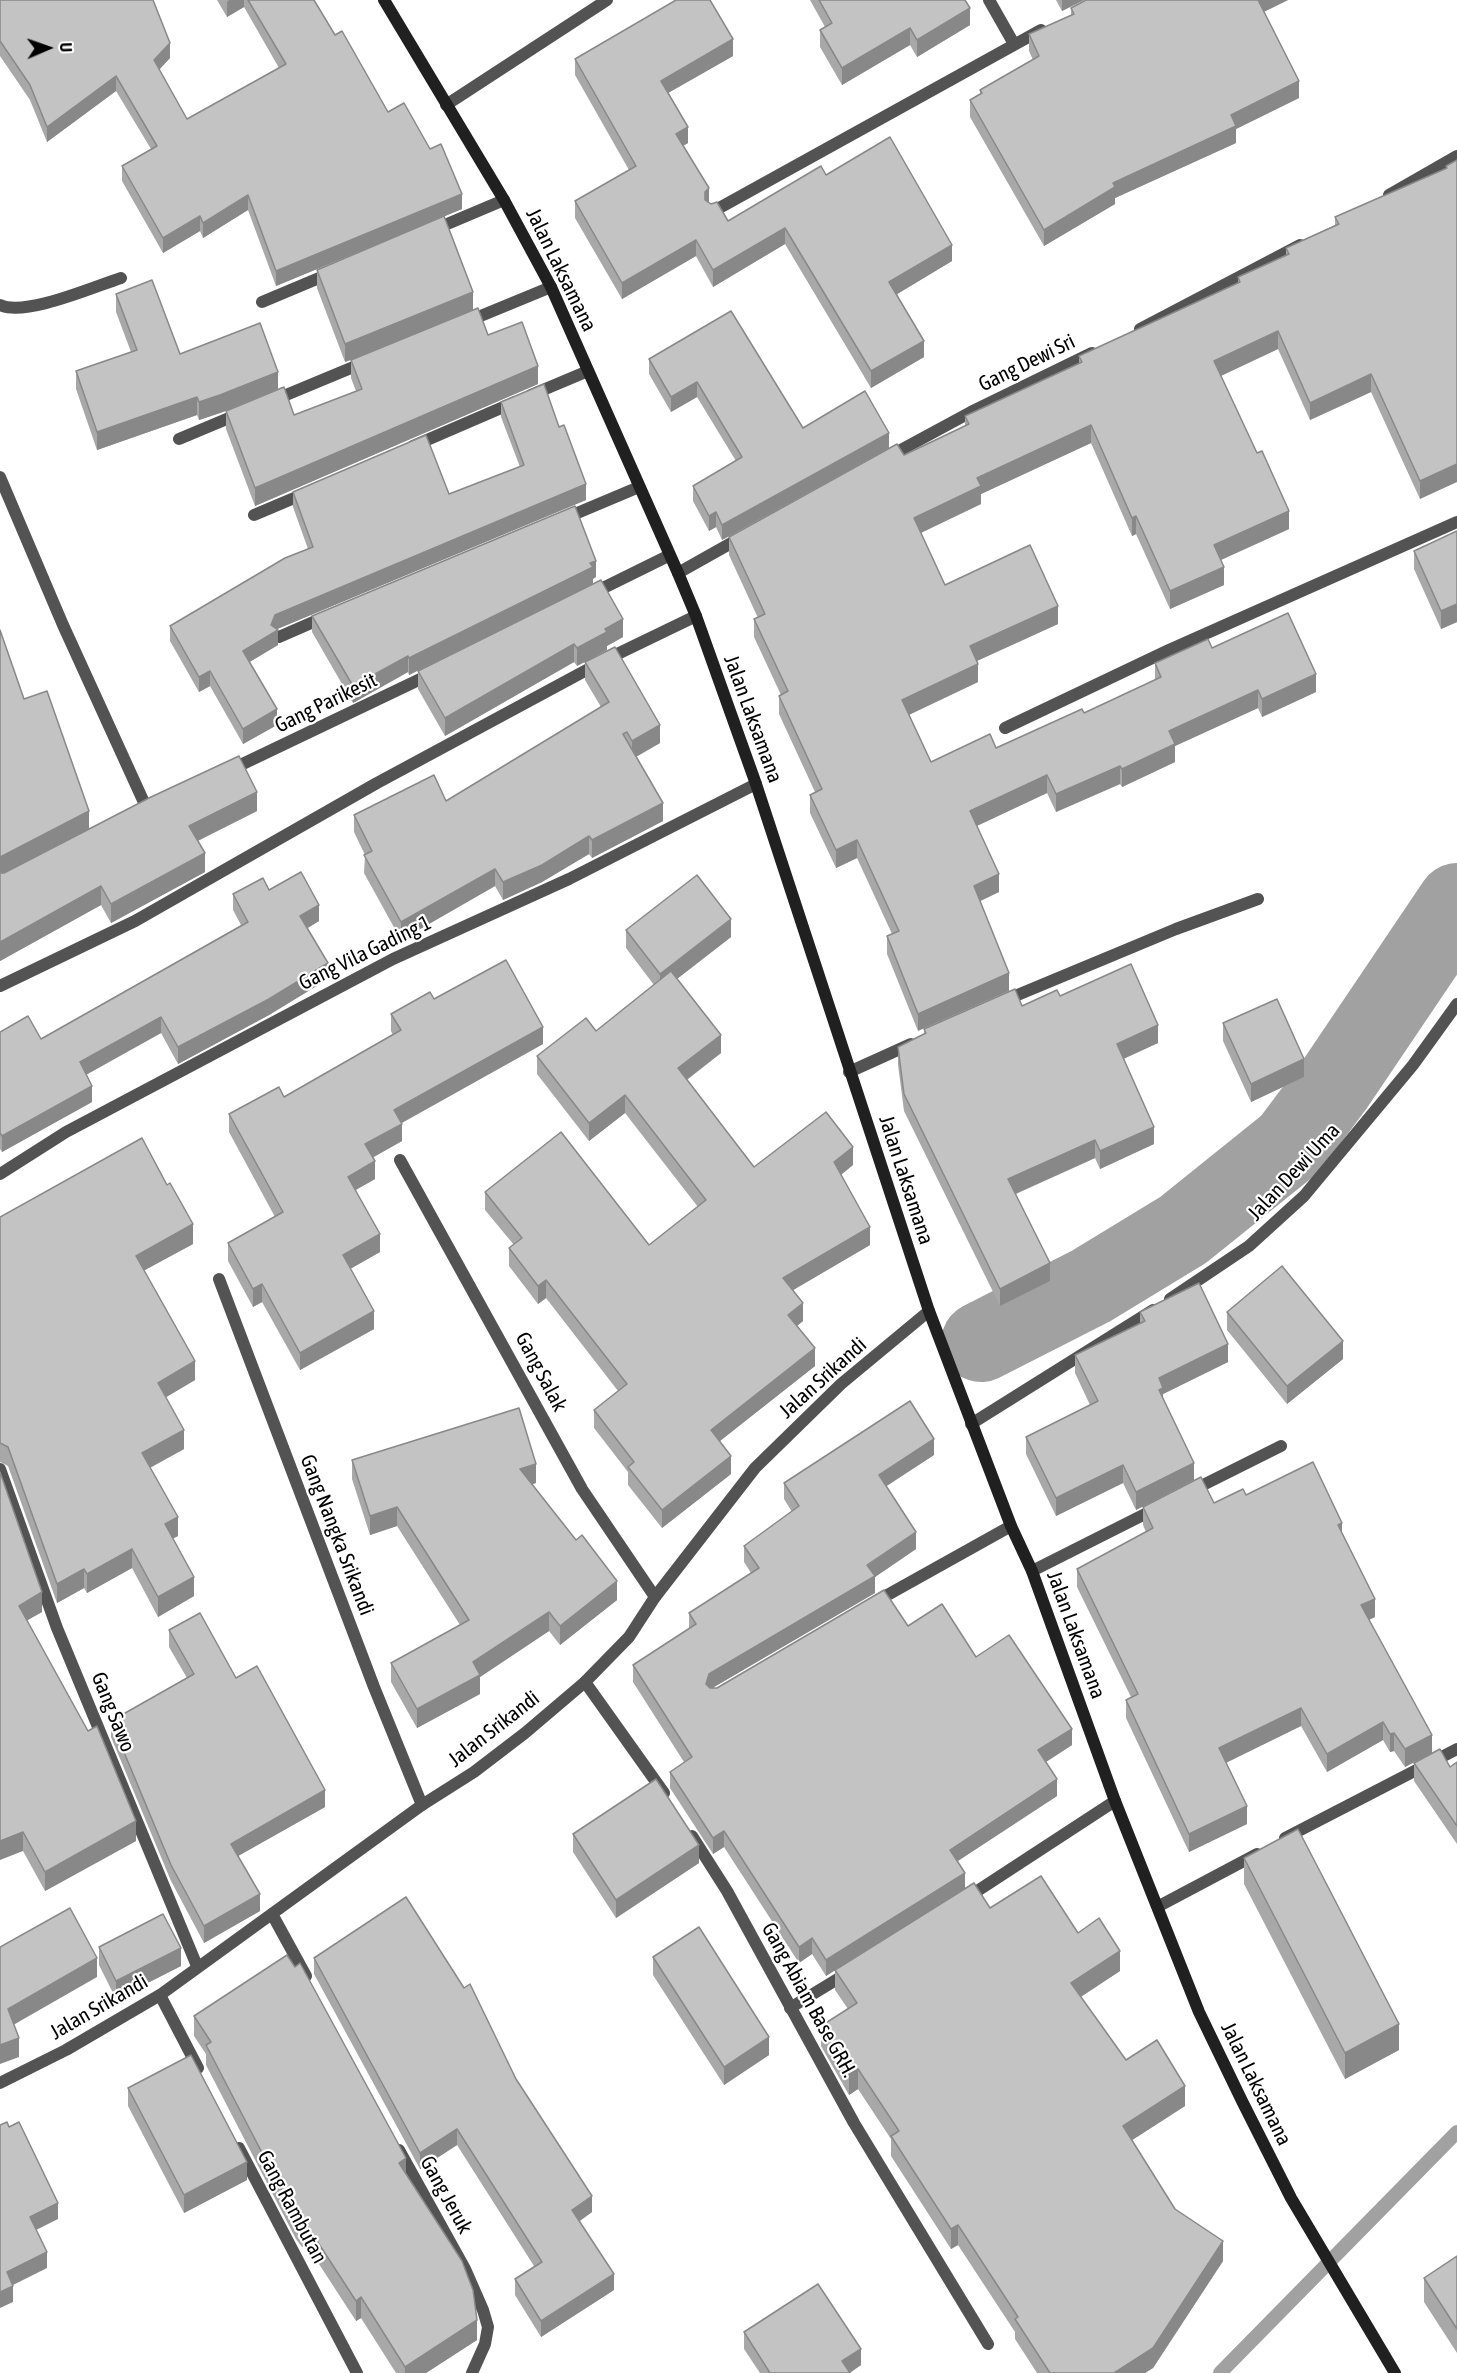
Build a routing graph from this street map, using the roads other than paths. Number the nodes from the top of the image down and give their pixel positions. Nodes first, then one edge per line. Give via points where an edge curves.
1 (384, 0) edge
2 (607, 0) edge
3 (989, 0) edge
4 (1053, 25) edge
5 (1014, 44) junction
6 (446, 105) junction
7 (1457, 156) edge
8 (504, 200) junction
9 (1381, 200) edge
10 (712, 212) edge
11 (418, 237) edge
12 (1310, 240) edge
13 (344, 268) edge
14 (121, 278) dead end
15 (551, 287) junction
16 (262, 303) dead end
17 (0, 304) edge
18 (455, 326) edge
19 (1123, 337) edge
20 (1101, 348) edge
21 (380, 356) edge
22 (588, 371) junction
23 (179, 439) dead end
24 (406, 449) edge
25 (876, 463) edge
26 (0, 477) edge
27 (319, 487) edge
28 (639, 487) junction
29 (254, 515) dead end
30 (1457, 522) edge
31 (552, 524) edge
32 (749, 533) edge
33 (668, 556) junction
34 (678, 573) junction
35 (574, 602) edge
36 (342, 609) edge
37 (696, 616) junction
38 (279, 637) edge
39 (437, 670) edge
40 (1005, 728) dead end
41 (223, 773) edge
42 (756, 784) junction
43 (147, 809) edge
44 (1258, 899) dead end
45 (0, 986) edge
46 (1457, 1004) edge
47 (986, 1009) edge
48 (923, 1038) edge
49 (849, 1072) junction
50 (400, 1161) dead end
51 (0, 1174) edge
52 (219, 1279) dead end
53 (929, 1311) junction
54 (971, 1424) junction
55 (1281, 1446) dead end
56 (0, 1469) edge
57 (1011, 1526) junction
58 (1032, 1571) junction
59 (655, 1597) junction
60 (857, 1612) edge
61 (585, 1682) junction
62 (1457, 1749) edge
63 (1115, 1801) junction
64 (422, 1805) junction
65 (672, 1806) edge
66 (685, 1825) edge
67 (957, 1904) edge
68 (1159, 1906) junction
69 (272, 1914) junction
70 (196, 1966) junction
71 (859, 1966) edge
72 (310, 1984) edge
73 (160, 1995) junction
74 (790, 2008) junction
75 (204, 2079) edge
76 (0, 2083) edge
77 (231, 2132) edge
78 (391, 2136) edge
79 (988, 2344) dead end
80 (357, 2373) edge
81 (472, 2373) edge
82 (1395, 2373) edge

1 - 6 main road, Jalan Laksamana
2 - 6 street
3 - 5 street
4 - 5 street
5 - 10 street
6 - 8 main road, Jalan Laksamana
7 - 9 street
8 - 11 street
8 - 15 main road, Jalan Laksamana
12 - 19 street
13 - 16 street
14 - 17 street via 26,308 6,308
15 - 18 street
15 - 22 main road, Jalan Laksamana
20 - 25 street, Gang Dewi Sri
21 - 23 street
22 - 24 street
22 - 28 main road, Jalan Laksamana
26 - 43 street
27 - 29 street
28 - 31 street
28 - 33 main road, Jalan Laksamana
30 - 40 street
32 - 34 street
33 - 34 main road, Jalan Laksamana
33 - 35 street
34 - 37 main road, Jalan Laksamana
36 - 38 street
37 - 42 main road, Jalan Laksamana
37 - 45 street via 608,658 377,783 135,921
39 - 41 street, Gang Parikesit
42 - 49 main road, Jalan Laksamana
42 - 51 street, Gang Vila Gading 1 via 569,879 393,959 66,1132
44 - 47 street
46 - 54 street, Jalan Dewi Uma via 1420,1056 1312,1188 1249,1246
48 - 49 street
49 - 53 main road, Jalan Laksamana
50 - 59 street, Gang Salak via 582,1489
52 - 64 street, Gang Nangka Srikandi
53 - 54 main road, Jalan Laksamana
53 - 59 street, Jalan Srikandi via 841,1384 755,1468
54 - 57 main road, Jalan Laksamana
55 - 58 street
56 - 70 street, Gang Sawo via 57,1628
57 - 58 main road, Jalan Laksamana
57 - 60 street
58 - 63 main road, Jalan Laksamana
59 - 61 street, Jalan Srikandi via 629,1637
61 - 64 street, Jalan Srikandi via 474,1772
61 - 65 street
62 - 68 street
63 - 67 street
63 - 68 main road, Jalan Laksamana
64 - 69 street, Jalan Srikandi
66 - 74 street, Gang Abiam Base GRH. via 727,1891
68 - 82 main road, Jalan Laksamana via 1199,2012 1291,2198
69 - 70 street, Jalan Srikandi
69 - 72 street
70 - 73 street, Jalan Srikandi
71 - 74 street
73 - 75 street
73 - 76 street, Jalan Srikandi
74 - 79 street, Gang Abiam Base GRH. via 854,2123
77 - 80 street, Gang Rambutan
78 - 81 street, Gang Jeruk via 465,2269 483,2310 488,2326 485,2344

